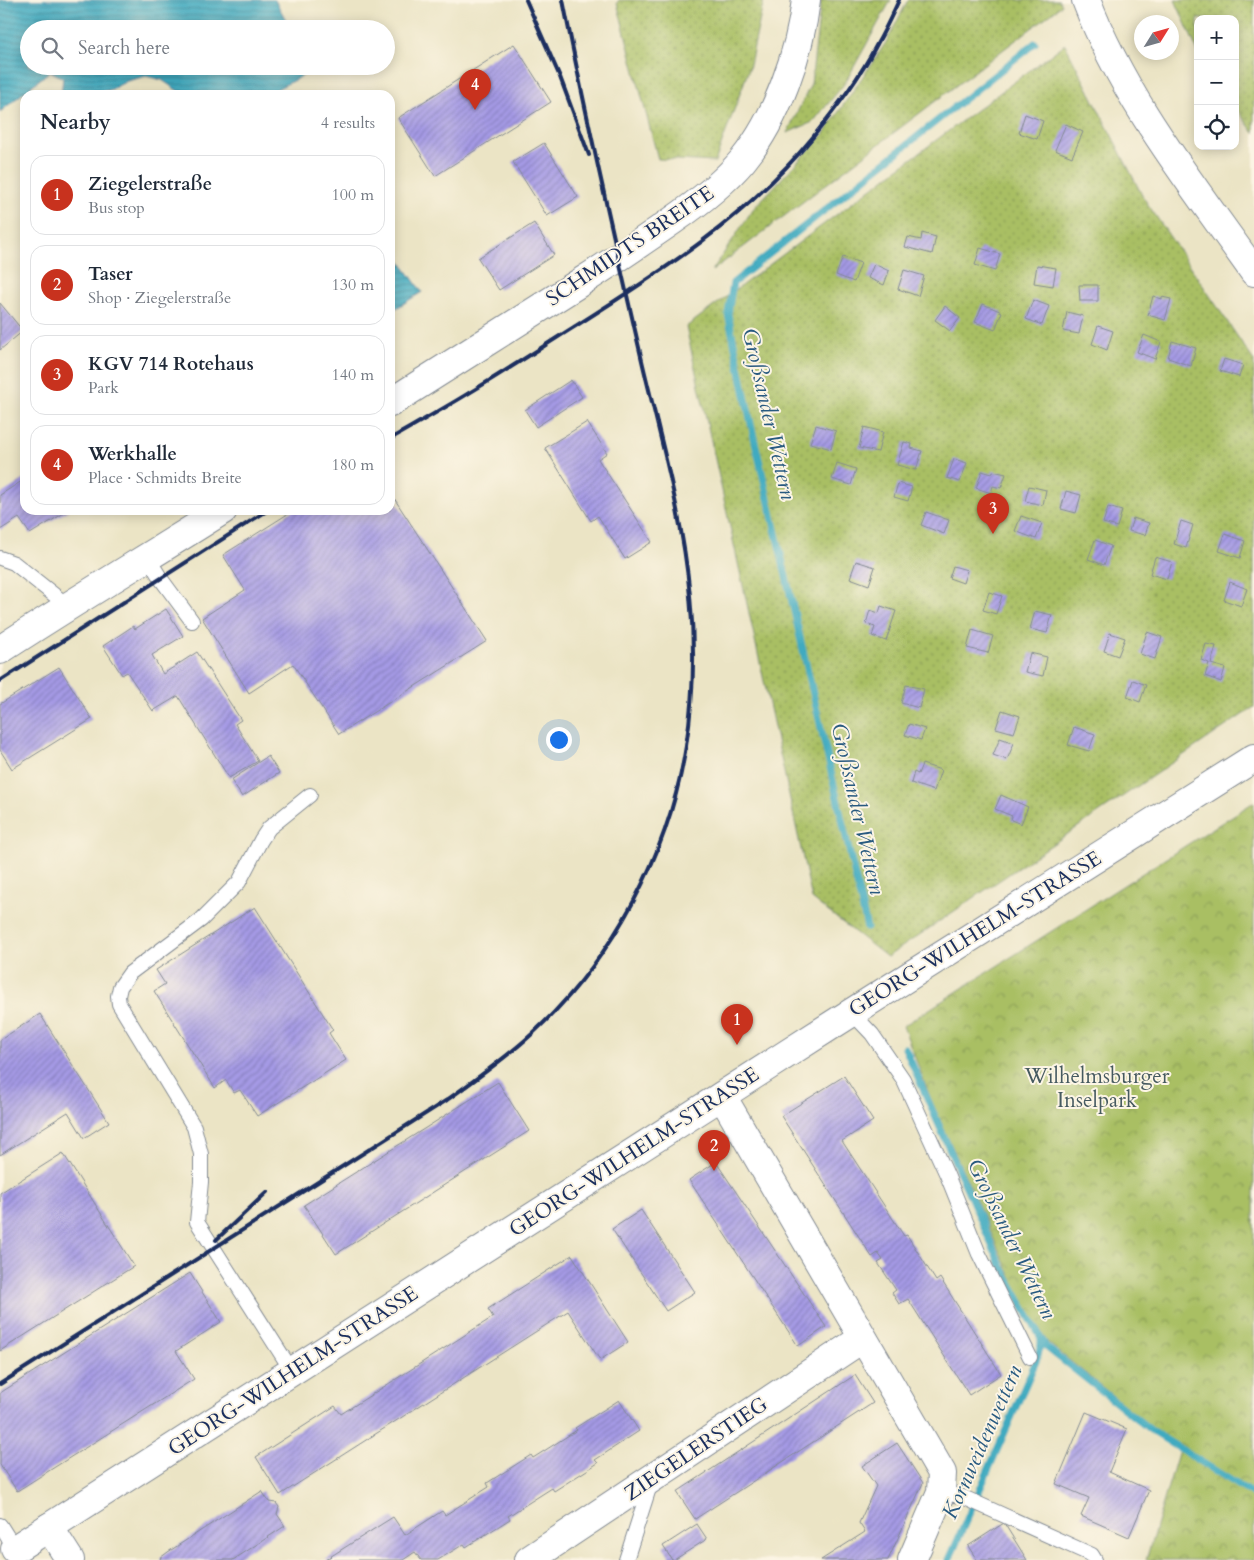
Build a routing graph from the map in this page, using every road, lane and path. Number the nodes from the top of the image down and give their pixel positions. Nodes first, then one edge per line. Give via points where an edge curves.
1 (806, 0) edge
2 (1086, 0) edge
3 (1254, 272) edge
4 (395, 401) edge
5 (215, 515) edge
6 (0, 558) edge
7 (148, 558) junction
8 (68, 606) junction
9 (192, 621) dead end
10 (0, 650) edge
11 (1254, 758) edge
12 (310, 795) dead end
13 (852, 1012) junction
14 (722, 1096) junction
15 (863, 1338) junction
16 (1030, 1357) dead end
17 (292, 1371) junction
18 (652, 1478) junction
19 (952, 1495) junction
20 (0, 1525) edge
21 (49, 1527) junction
22 (15, 1548) joint
23 (70, 1560) edge
24 (529, 1560) edge
25 (626, 1560) edge
26 (912, 1560) edge
27 (1095, 1560) edge

1 - 4 main road, SCHMIDTS BREITE via 791,68 776,103 744,159 720,184 635,247
2 - 3 main road via 1120,74 1144,114
5 - 7 main road
6 - 8 lane via 14,563
7 - 8 main road
7 - 9 lane
8 - 10 main road
11 - 13 main road, GEORG-WILHELM-STRASSE
12 - 17 lane via 269,828 239,882 201,920 130,973 120,986 118,996 118,1004 194,1127 201,1154 197,1222
13 - 14 main road, GEORG-WILHELM-STRASSE
13 - 16 lane via 872,1034 903,1079 947,1175 978,1254
14 - 15 main road
14 - 17 main road, GEORG-WILHELM-STRASSE
15 - 18 main road, ZIEGELERSTIEG
15 - 19 main road
17 - 21 main road, GEORG-WILHELM-STRASSE
18 - 24 main road, ZIEGELERSTIEG
18 - 25 lane
19 - 26 main road
19 - 27 lane via 985,1506 1092,1555
20 - 22 lane
21 - 22 main road, GEORG-WILHELM-STRASSE
21 - 23 main road

